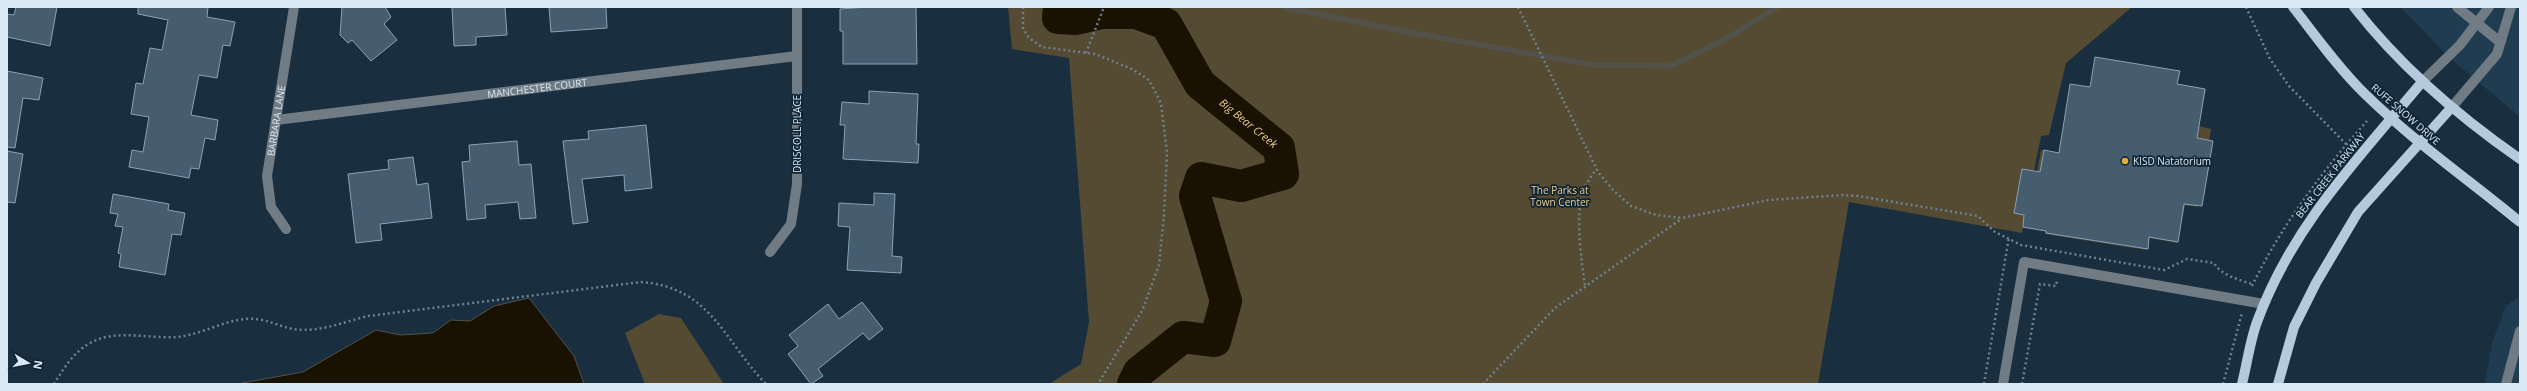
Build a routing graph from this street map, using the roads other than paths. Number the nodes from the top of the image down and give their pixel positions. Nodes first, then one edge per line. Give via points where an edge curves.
1 (294, 7) edge
2 (797, 7) edge
3 (2293, 7) edge
4 (2354, 7) edge
5 (2457, 7) edge
6 (2489, 7) edge
7 (2511, 7) edge
8 (2476, 24) junction
9 (2500, 42) junction
10 (797, 56) junction
11 (2422, 82) junction
12 (2452, 108) junction
13 (2392, 118) junction
14 (276, 120) junction
15 (2420, 142) junction
16 (2520, 159) edge
17 (2520, 222) edge
18 (286, 229) dead end
19 (770, 252) dead end
20 (2264, 304) junction
21 (2520, 331) edge
22 (2003, 384) edge
23 (2242, 384) edge
24 (2278, 384) edge
25 (2506, 384) edge

1 - 14 street, BARBARA LANE
2 - 10 street, DRISCOLL PLACE
3 - 13 main road, RUFE SNOW DRIVE via 2340,67
4 - 11 main road via 2377,37
5 - 8 street
6 - 8 street
7 - 9 street
8 - 9 street
8 - 11 street
9 - 12 street via 2497,54
10 - 14 street, MANCHESTER COURT
10 - 19 street, DRISCOLL PLACE via 797,184 791,224
11 - 12 main road
11 - 13 main road, BEAR CREEK PARKWAY
12 - 15 main road
12 - 16 main road
13 - 15 main road, RUFE SNOW DRIVE
13 - 20 main road, BEAR CREEK PARKWAY via 2343,175 2307,223 2276,276
14 - 18 street, BARBARA LANE via 267,176 271,207
15 - 17 main road, RUFE SNOW DRIVE
15 - 24 main road via 2358,212 2316,283 2294,327
20 - 22 street via 2024,262
20 - 23 main road, BEAR CREEK PARKWAY via 2256,323
21 - 25 street

